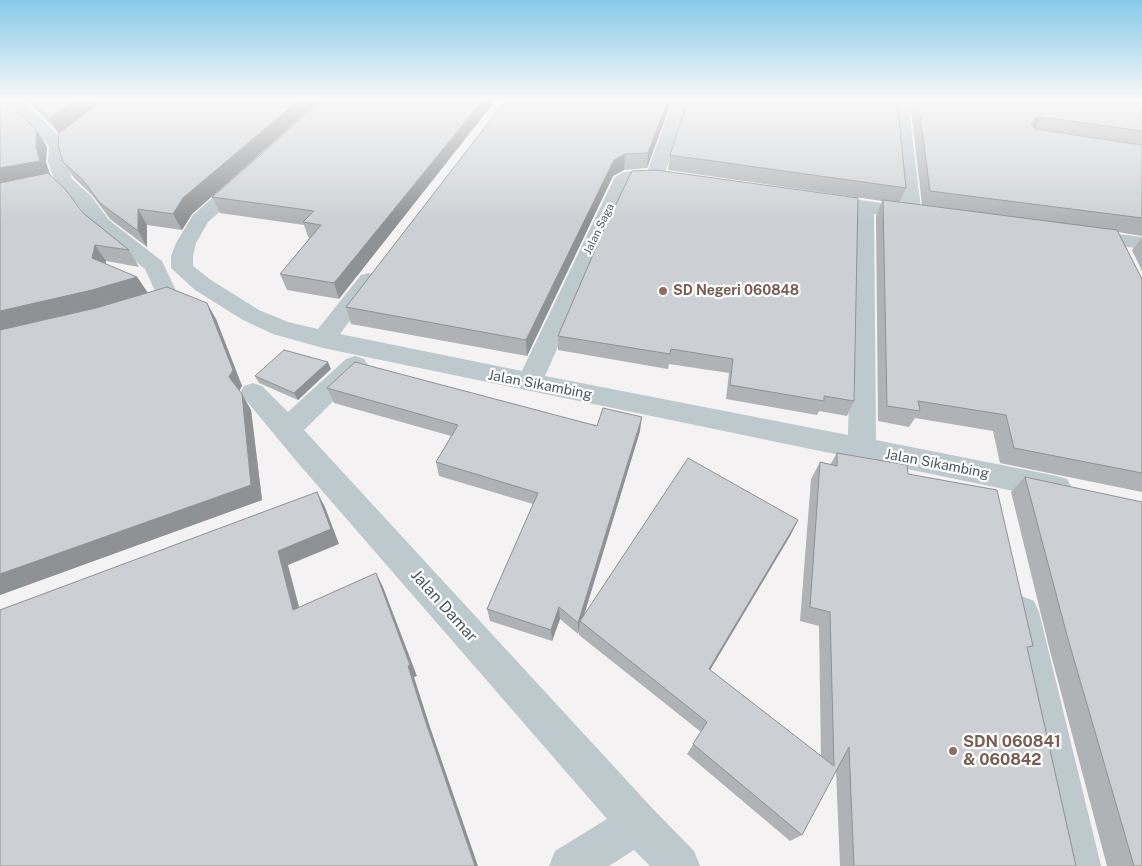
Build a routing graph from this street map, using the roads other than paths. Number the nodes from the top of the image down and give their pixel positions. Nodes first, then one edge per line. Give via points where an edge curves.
1 (53, 140) edge
2 (65, 140) edge
3 (672, 140) edge
4 (908, 140) edge
5 (58, 145) junction
6 (259, 166) edge
7 (797, 197) edge
8 (864, 206) junction
9 (1066, 233) edge
10 (1114, 239) junction
11 (1142, 243) edge
12 (383, 263) edge
13 (1126, 264) edge
14 (203, 285) junction
15 (323, 340) junction
16 (369, 350) junction
17 (529, 383) junction
18 (253, 393) dead end
19 (286, 428) junction
20 (862, 450) junction
21 (990, 474) junction
22 (1085, 494) edge
23 (999, 512) edge
24 (1014, 579) edge
25 (638, 824) junction
26 (570, 866) edge
27 (679, 866) edge
28 (1080, 866) edge

1 - 5 street
2 - 5 street
3 - 17 street, Jalan Saga via 664,178 631,176 622,181
4 - 8 street via 922,215
5 - 14 street via 54,183 84,200 102,224 154,266 159,300
6 - 14 street, Jalan Sikambing via 200,219 186,243 182,268
7 - 8 street
8 - 20 street
9 - 10 street
10 - 11 street
10 - 13 street
12 - 15 street
14 - 15 street, Jalan Sikambing via 251,316
15 - 16 street, Jalan Sikambing
16 - 17 street, Jalan Sikambing
16 - 19 street
17 - 20 street, Jalan Sikambing
18 - 19 street, Jalan Damar
19 - 25 street, Jalan Damar via 308,455 324,492
20 - 21 street, Jalan Sikambing
21 - 22 street, Jalan Sikambing
21 - 23 street
24 - 28 street
25 - 26 street
25 - 27 street, Jalan Damar

